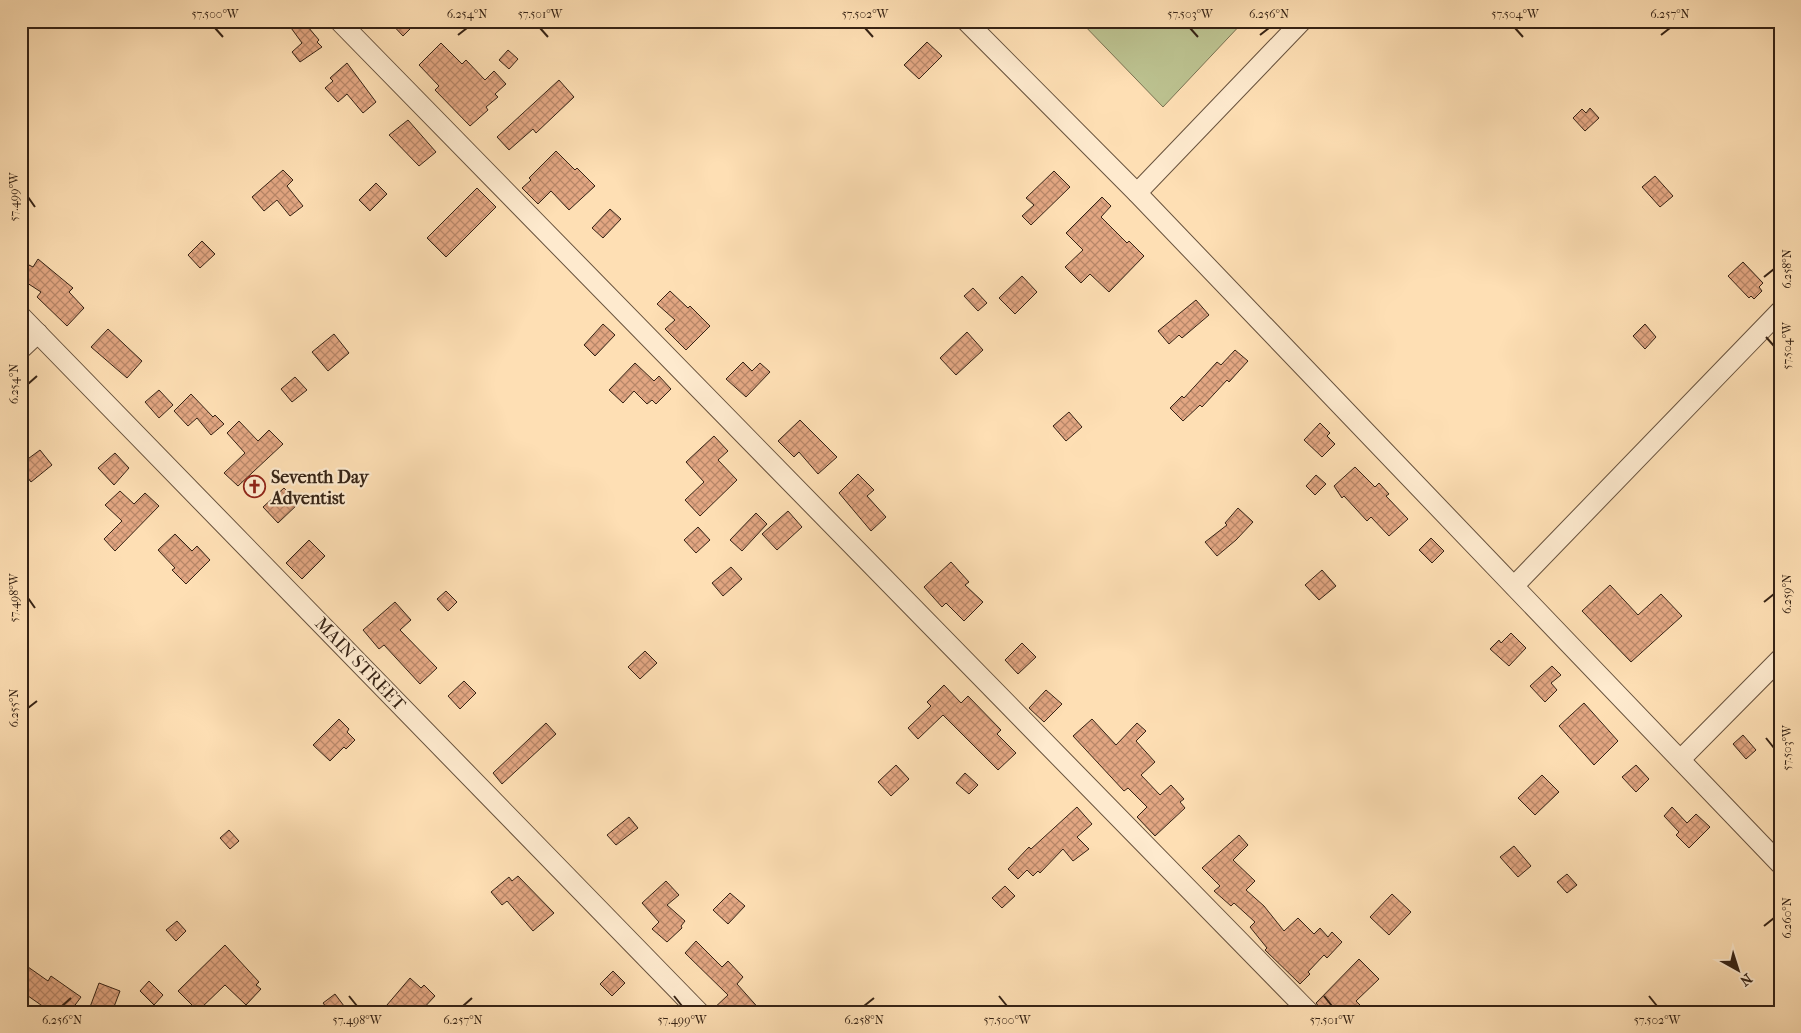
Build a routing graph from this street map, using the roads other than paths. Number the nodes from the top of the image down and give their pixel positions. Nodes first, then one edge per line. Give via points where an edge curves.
1 (339, 21) edge
2 (966, 21) edge
3 (1302, 21) edge
4 (1137, 192) junction
5 (1780, 311) edge
6 (21, 316) edge
7 (38, 333) junction
8 (21, 350) edge
9 (1514, 586) junction
10 (1780, 659) edge
11 (1681, 759) junction
12 (1780, 864) edge
13 (698, 1012) edge
14 (1309, 1012) edge

1 - 14 street
2 - 4 street
3 - 4 street
4 - 9 street
5 - 9 street
6 - 7 street, MAIN STREET
7 - 8 street
7 - 13 street, MAIN STREET
9 - 11 street
10 - 11 street
11 - 12 street

